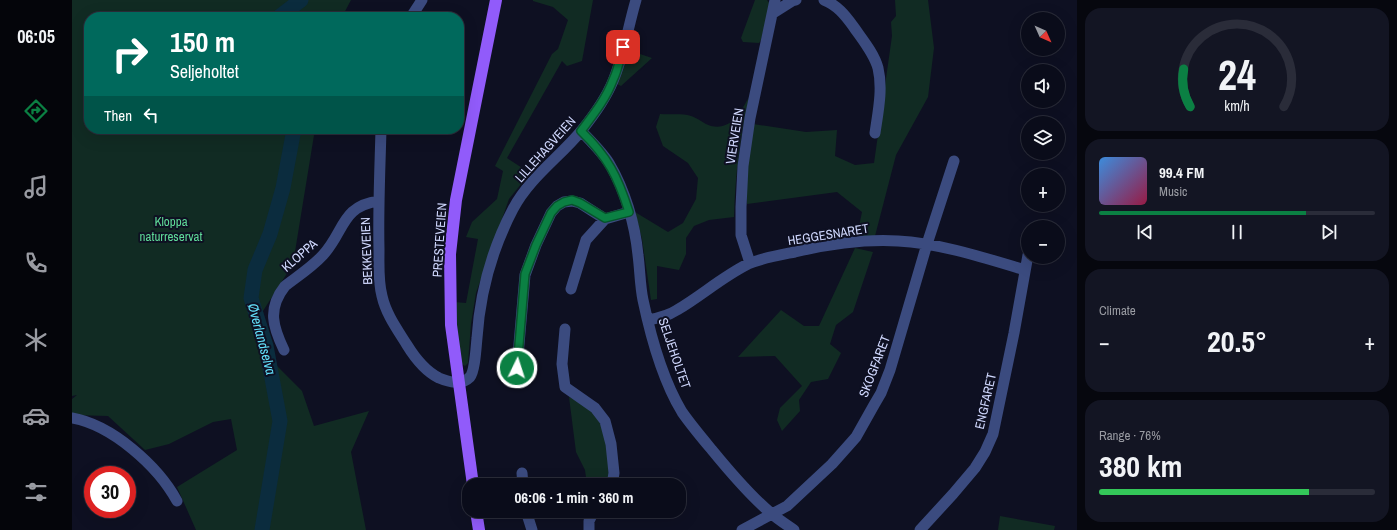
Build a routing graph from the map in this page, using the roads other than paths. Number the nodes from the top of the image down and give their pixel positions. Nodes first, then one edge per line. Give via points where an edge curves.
1 (422, 0) edge
2 (496, 0) edge
3 (636, 0) edge
4 (775, 0) edge
5 (796, 0) edge
6 (824, 0) edge
7 (414, 12) edge
8 (773, 13) junction
9 (581, 131) junction
10 (875, 133) dead end
11 (381, 134) edge
12 (954, 161) dead end
13 (379, 201) junction
14 (629, 212) junction
15 (605, 218) junction
16 (927, 244) junction
17 (750, 264) junction
18 (1026, 264) edge
19 (1025, 270) junction
20 (571, 289) dead end
21 (648, 320) junction
22 (565, 329) dead end
23 (284, 350) dead end
24 (517, 368) dead end
25 (459, 383) junction
26 (72, 418) edge
27 (522, 473) dead end
28 (472, 478) edge
29 (522, 478) edge
30 (613, 478) edge
31 (177, 501) dead end
32 (772, 514) junction
33 (477, 518) edge
34 (528, 518) edge
35 (590, 518) edge
36 (478, 530) edge
37 (532, 530) edge
38 (589, 530) edge
39 (742, 530) edge
40 (794, 530) edge
41 (920, 530) edge

1 - 7 street
2 - 25 main road, PRESTEVEIEN via 451,237 450,319
3 - 9 street, LILLEHAGVEIEN via 613,80 604,100
4 - 8 street, VIERVEIEN
5 - 8 street
6 - 10 street via 838,8 845,16 878,67 880,92
8 - 17 street, VIERVEIEN via 750,118 743,166 741,235
9 - 14 street, SELJEHOLTET via 609,163
9 - 25 street, LILLEHAGVEIEN via 524,192 503,229 485,283 478,318 473,370 468,378
11 - 13 street, BEKKEVEIEN
12 - 16 street, SKOGFARET
13 - 23 street, KLOPPA via 353,210 323,255 280,292 276,302 274,327
13 - 25 street, BEKKEVEIEN via 380,282 386,311 424,368 451,383
14 - 15 street
14 - 21 street, SELJEHOLTET
15 - 20 street via 586,240
15 - 24 street via 572,200 557,206 551,213 525,274
16 - 17 street, HEGGESNARET via 898,241 852,242 815,247
16 - 19 street, HEGGESNARET
16 - 32 street, SKOGFARET via 890,370 881,393 856,437 832,464 787,506
17 - 21 street, HEGGESNARET via 727,276 676,311
18 - 19 street, ENGFARET
19 - 41 street, ENGFARET via 993,434 975,468
21 - 32 street, SELJEHOLTET via 670,389 682,412 723,464
22 - 30 street via 562,364 565,387 595,408 606,421 611,444
25 - 28 main road, PRESTEVEIEN
26 - 31 street via 101,428 138,453 155,470
27 - 29 street
32 - 39 street, SKOGFARET
32 - 40 street, SELJEHOLTET
33 - 36 main road
34 - 37 street
35 - 38 street

